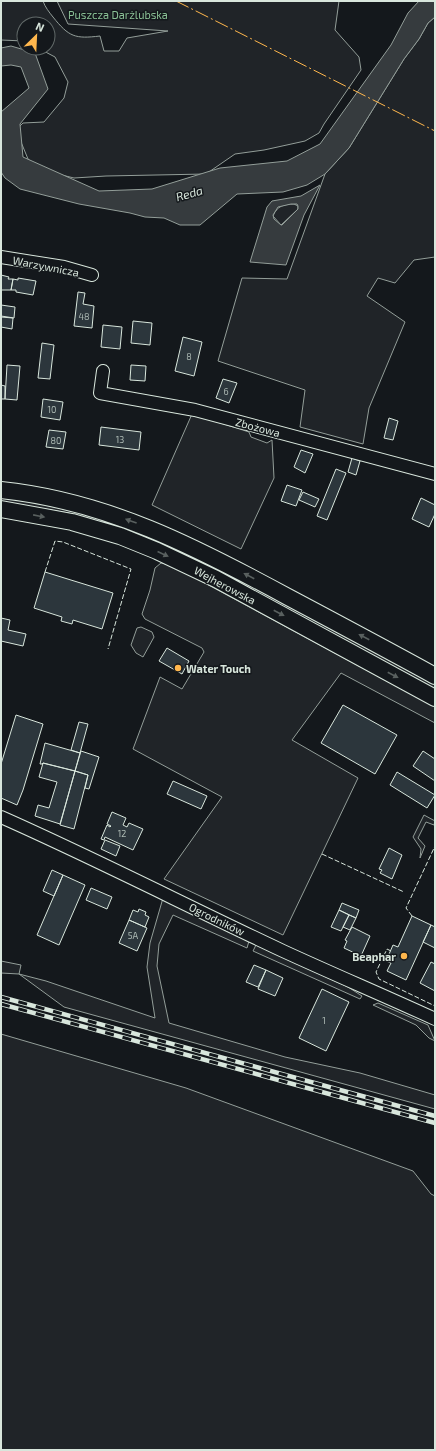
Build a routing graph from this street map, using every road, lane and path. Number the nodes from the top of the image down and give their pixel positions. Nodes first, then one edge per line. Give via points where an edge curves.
1 (1, 257) edge
2 (92, 275) dead end
3 (103, 371) dead end
4 (435, 474) edge
5 (1, 490) edge
6 (1, 509) edge
7 (435, 676) edge
8 (435, 698) edge
9 (1, 817) edge
10 (435, 1019) edge

1 - 2 street, Warzywnicza via 64,267
3 - 4 street, Zbożowa via 100,393 195,410
7 -> 5 main road, Wejherowska via 170,536 111,514 62,500
6 -> 8 main road, Wejherowska via 72,522 120,536 157,551 216,579
9 - 10 street, Ogrodników via 284,951

